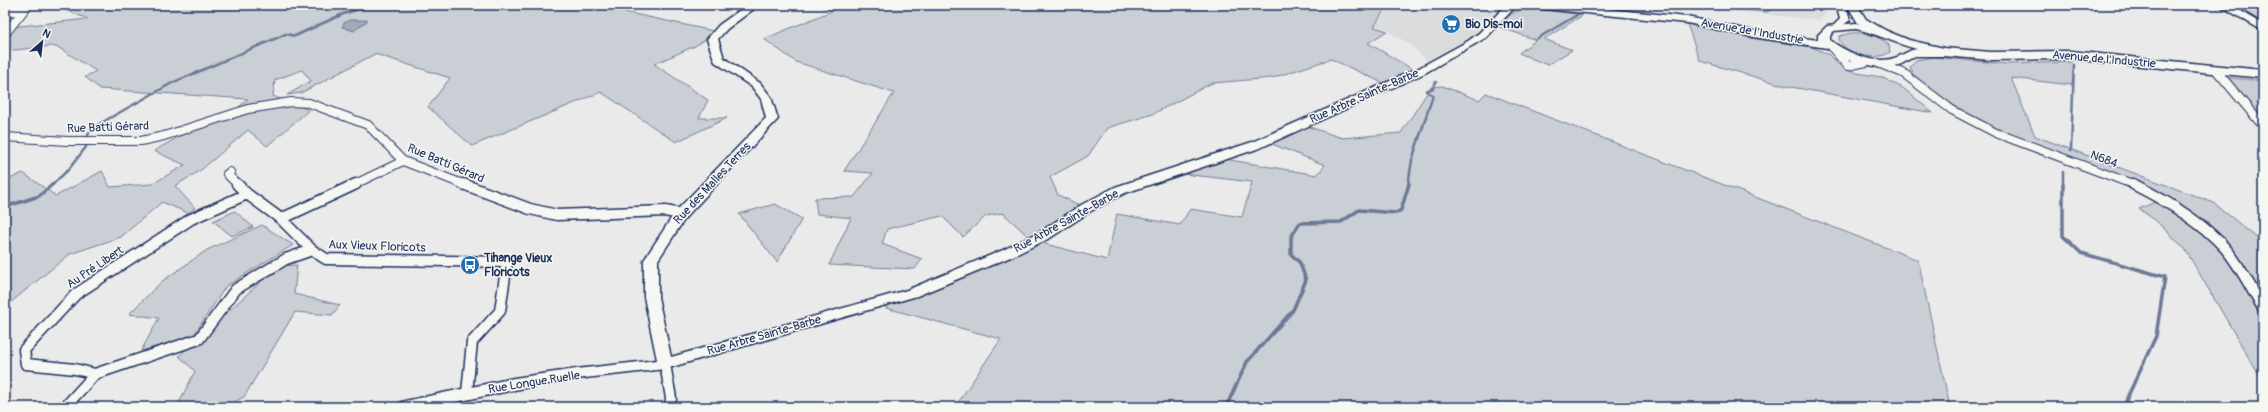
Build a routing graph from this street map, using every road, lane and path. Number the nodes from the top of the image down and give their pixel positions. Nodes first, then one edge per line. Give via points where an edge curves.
1 (754, 5) edge
2 (1512, 5) edge
3 (1534, 5) edge
4 (1587, 5) edge
5 (1841, 5) edge
6 (1852, 5) edge
7 (2224, 5) edge
8 (27, 6) edge
9 (5, 14) edge
10 (1838, 26) junction
11 (2263, 28) edge
12 (5, 34) edge
13 (1891, 36) junction
14 (1828, 43) junction
15 (1944, 52) junction
16 (1903, 58) junction
17 (1872, 63) junction
18 (2216, 70) junction
19 (1903, 73) junction
20 (2263, 74) edge
21 (2263, 126) edge
22 (5, 138) edge
23 (403, 161) junction
24 (230, 172) dead end
25 (247, 194) junction
26 (681, 214) junction
27 (281, 219) junction
28 (312, 250) junction
29 (2263, 308) edge
30 (665, 364) junction
31 (95, 374) junction
32 (467, 393) junction
33 (65, 407) edge
34 (404, 407) edge
35 (670, 407) edge

1 - 26 street, Rue des Malles Terres via 723,27 712,39 720,60 756,85 767,99 772,119
2 - 30 street, Rue Arbre Sainte-Barbe via 1472,43 1421,71 1256,145 1120,190 1042,236 972,270 912,293
3 - 14 main road, Avenue de l'Industrie via 1687,20 1754,34
4 - 14 main road, Avenue de l'Industrie via 1686,15 1804,36
5 - 10 street via 1845,20
6 - 13 street via 1862,21
7 - 11 street
8 - 9 street
8 - 12 street
10 - 13 main road via 1867,27
10 - 14 main road via 1826,31
13 - 15 main road via 1915,46
13 - 16 main road via 1902,47
14 - 17 main road
15 - 16 main road via 1913,53
15 - 18 main road, Avenue de l'Industrie via 1992,56 2070,55
16 - 17 main road
16 - 19 street via 1900,65
17 - 19 street, N684 / N684
18 - 20 main road, Avenue de l'Industrie
18 - 21 street
19 - 29 street, N684 / N684 via 1952,110 1972,121 2003,136 2132,183 2163,199 2226,249
22 - 23 street, Rue Batti Gérard via 141,141 248,109 291,102 309,103 368,125
23 - 26 street, Rue Batti Gérard via 530,209 557,215 665,211
23 - 27 street
24 - 25 street via 227,174
25 - 27 street
25 - 31 street, Au Pré Libert via 191,219 76,294 24,350 26,364 75,369
26 - 30 street, Rue des Malles Terres via 651,260 651,297
27 - 28 street
28 - 31 street, Aux Vieux Floricots via 286,259 236,289 199,339
28 - 32 street, Aux Vieux Floricots via 326,259 507,262 500,311 472,342
30 - 32 street, Rue Longue Ruelle via 576,374
30 - 35 street, Rue des Malles Terres via 671,398
31 - 33 street, Aux Vieux Floricots
32 - 34 street, Rue Longue Ruelle

